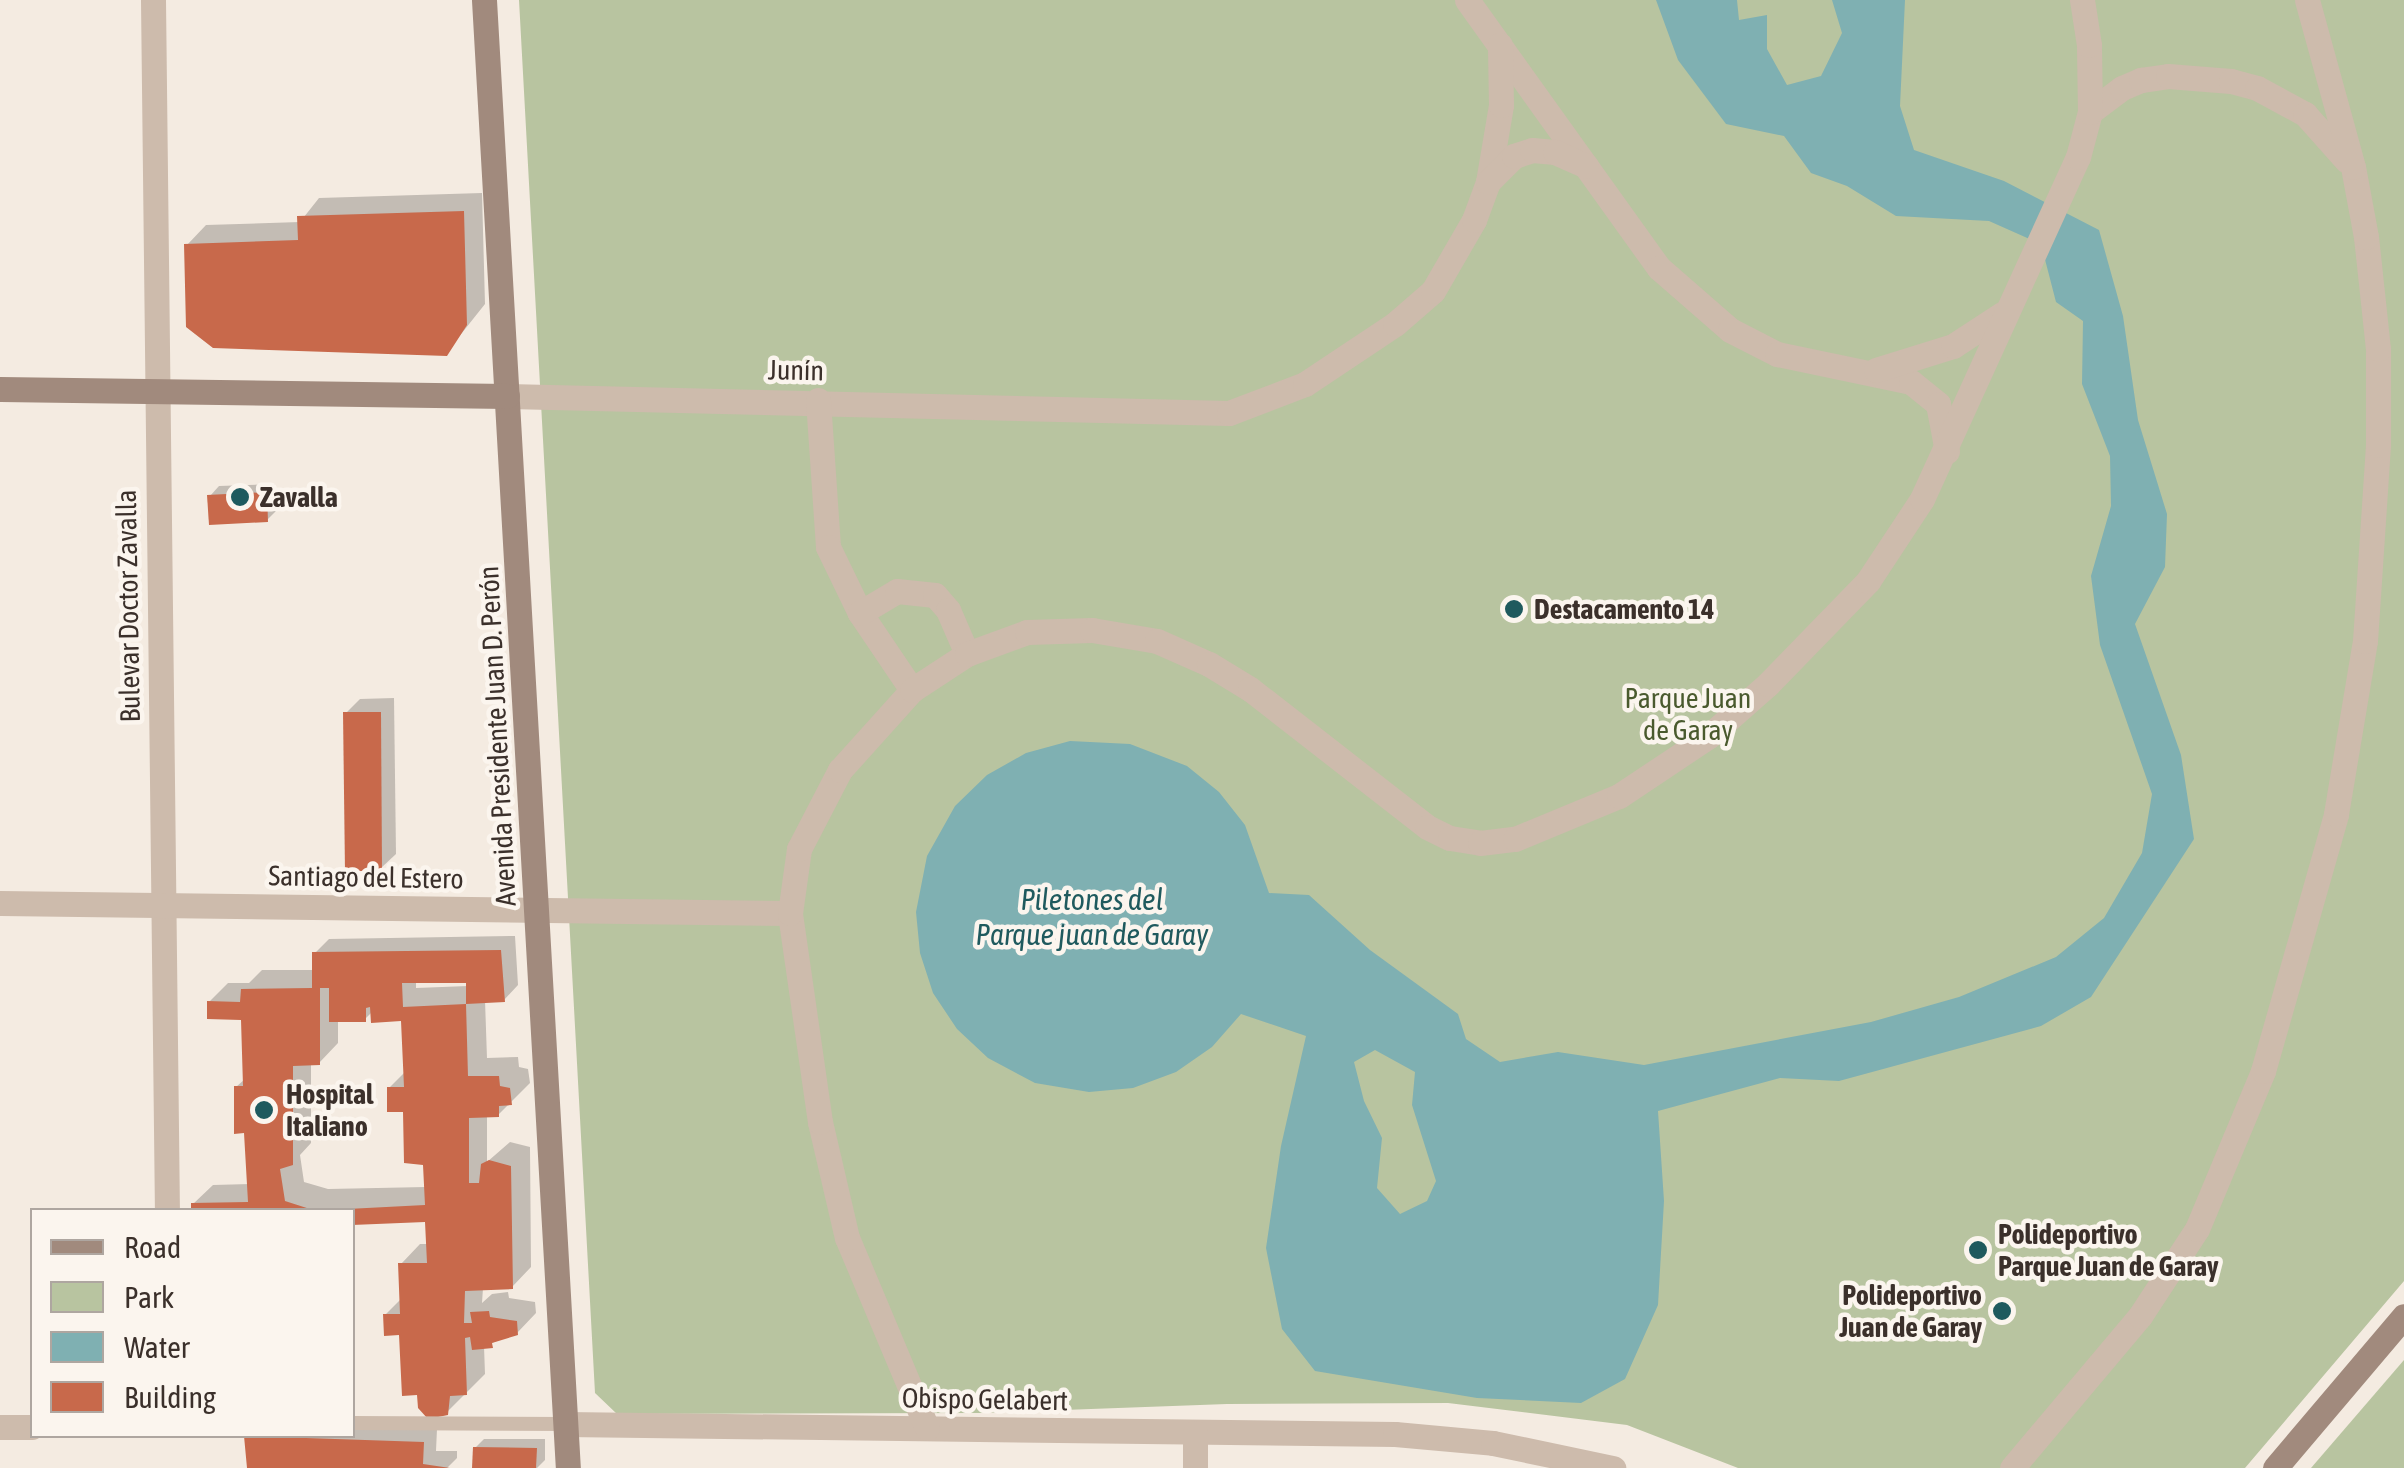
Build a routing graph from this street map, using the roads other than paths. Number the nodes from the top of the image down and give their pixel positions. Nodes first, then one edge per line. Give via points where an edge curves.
1 (153, 0) edge
2 (484, 0) edge
3 (1467, 0) edge
4 (2082, 0) edge
5 (2307, 0) edge
6 (1500, 45) junction
7 (2090, 112) junction
8 (1586, 166) junction
9 (2353, 167) junction
10 (1488, 182) junction
11 (2006, 312) junction
12 (1866, 373) junction
13 (155, 388) junction
14 (0, 389) edge
15 (507, 396) junction
16 (818, 400) junction
17 (1947, 451) junction
18 (860, 613) junction
19 (967, 654) junction
20 (912, 690) junction
21 (163, 902) junction
22 (0, 903) edge
23 (537, 910) junction
24 (790, 913) junction
25 (167, 1208) edge
26 (2404, 1316) edge
27 (355, 1423) edge
28 (565, 1424) junction
29 (30, 1426) edge
30 (0, 1427) edge
31 (927, 1428) junction
32 (1195, 1433) junction
33 (568, 1468) edge
34 (1195, 1468) edge
35 (1613, 1468) edge
36 (2012, 1468) edge
37 (2276, 1468) edge

1 - 13 street, Bulevar Doctor Zavalla
2 - 15 street, Avenida Presidente Juan D. Perón
3 - 6 street
4 - 7 street
5 - 9 street
6 - 8 street
6 - 10 street, Junín via 1501,105
7 - 9 street via 2141,80 2231,80 2305,114
7 - 11 street via 2078,157
8 - 10 street, Junín via 1532,150 1514,156
8 - 12 street via 1658,268 1730,330 1776,354
9 - 36 street via 2373,285 2378,445 2365,641 2336,814 2263,1071 2197,1229 2140,1316
10 - 16 street, Junín via 1432,291 1396,324 1305,384 1228,413
11 - 12 street via 1953,346
11 - 17 street
12 - 17 street via 1910,382 1938,404
13 - 14 street, Junín
13 - 15 street, Junín
13 - 21 street, Bulevar Doctor Zavalla
15 - 16 street, Junín
15 - 23 street, Avenida Presidente Juan D. Perón
16 - 18 street via 826,536
17 - 19 street via 1868,580 1768,684 1709,736 1619,796 1515,839 1480,843 1427,827 1250,689 1156,641 1092,630 1026,632
18 - 19 street via 897,591 936,595
18 - 20 street
19 - 20 street
20 - 24 street via 840,770 817,807 799,848
21 - 22 street, Santiago del Estero
21 - 23 street, Santiago del Estero
21 - 25 street, Bulevar Doctor Zavalla
23 - 24 street, Santiago del Estero
23 - 28 street, Avenida Presidente Juan D. Perón
24 - 31 street via 838,1206
26 - 37 street
27 - 28 lane, Obispo Gelabert
28 - 31 street, Obispo Gelabert
28 - 33 street, Avenida Presidente Juan D. Perón
29 - 30 street
31 - 32 street, Obispo Gelabert
32 - 34 street
32 - 35 street, Obispo Gelabert via 1395,1434 1494,1443

